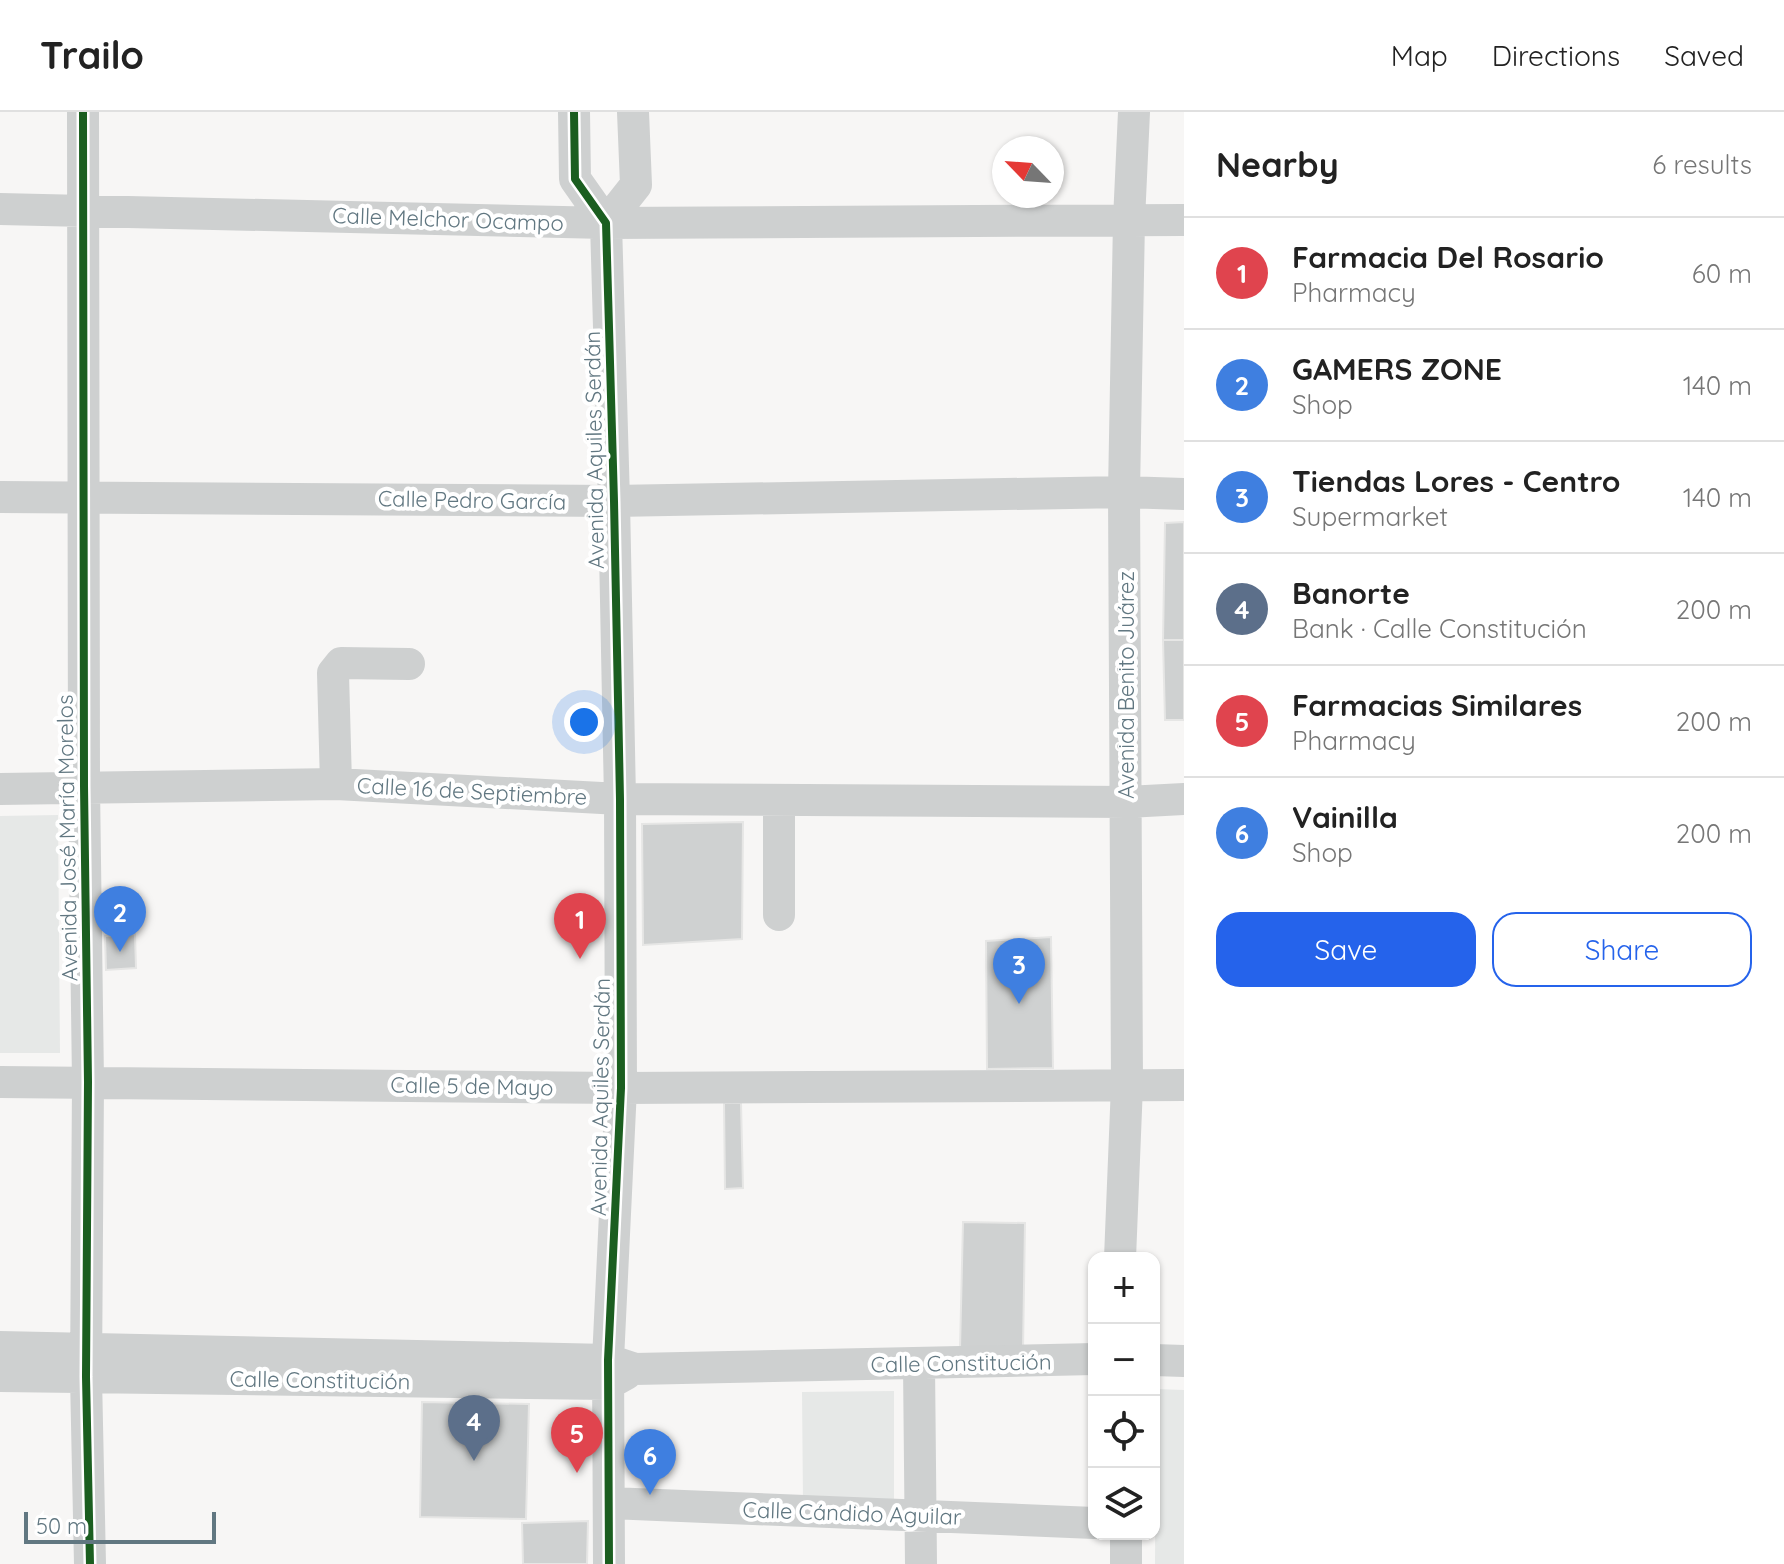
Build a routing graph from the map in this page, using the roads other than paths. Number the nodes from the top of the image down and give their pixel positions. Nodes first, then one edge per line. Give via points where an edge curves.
1 (83, 112) edge
2 (574, 112) edge
3 (633, 112) edge
4 (1134, 112) edge
5 (0, 209) edge
6 (83, 209) junction
7 (1129, 220) junction
8 (1184, 220) edge
9 (606, 223) junction
10 (1124, 492) junction
11 (1184, 494) edge
12 (84, 496) junction
13 (0, 497) edge
14 (614, 501) junction
15 (409, 664) dead end
16 (336, 784) junction
17 (84, 786) junction
18 (0, 789) edge
19 (620, 799) junction
20 (1184, 799) edge
21 (779, 800) junction
22 (1127, 802) junction
23 (779, 915) dead end
24 (0, 1082) edge
25 (88, 1082) junction
26 (1127, 1085) junction
27 (1184, 1085) edge
28 (621, 1088) junction
29 (1120, 1252) edge
30 (0, 1347) edge
31 (1088, 1359) edge
32 (1160, 1360) edge
33 (1184, 1361) edge
34 (86, 1363) junction
35 (919, 1365) junction
36 (617, 1371) junction
37 (0, 1376) edge
38 (610, 1503) junction
39 (922, 1516) junction
40 (1088, 1523) edge
41 (1126, 1540) edge
42 (90, 1564) edge
43 (609, 1564) edge
44 (921, 1564) edge
45 (1126, 1564) edge

1 - 6 street, Avenida José María Morelos
2 - 9 street via 575,179
3 - 9 street via 636,185
4 - 7 street, Avenida Benito Juárez
5 - 6 street, Calle Melchor Ocampo
6 - 9 street, Calle Melchor Ocampo
6 - 12 street, Avenida José María Morelos
7 - 8 street, Calle Melchor Ocampo
7 - 9 street, Calle Melchor Ocampo
7 - 10 street, Avenida Benito Juárez
9 - 14 street, Avenida Aquiles Serdán
10 - 11 street, Calle Pedro García
10 - 14 street, Calle Pedro García
10 - 22 street, Avenida Benito Juárez
12 - 13 street, Calle Pedro García
12 - 14 street, Calle Pedro García
12 - 17 street, Avenida José María Morelos
14 - 19 street, Avenida Aquiles Serdán
15 - 16 street via 341,663 333,673
16 - 17 street, Calle 16 de Septiembre
16 - 19 street, Calle 16 de Septiembre
17 - 18 street, Calle 16 de Septiembre
17 - 25 street, Avenida José María Morelos
19 - 21 street, Calle 16 de Septiembre
19 - 28 street, Avenida Aquiles Serdán
20 - 22 street, Calle 16 de Septiembre
21 - 22 street, Calle 16 de Septiembre
21 - 23 street
22 - 26 street, Avenida Benito Juárez
24 - 25 street, Calle 5 de Mayo
25 - 28 street, Calle 5 de Mayo
25 - 34 street, Avenida José María Morelos
26 - 27 street, Calle 5 de Mayo
26 - 28 street, Calle 5 de Mayo
26 - 29 street, Avenida Benito Juárez
28 - 36 street, Avenida Aquiles Serdán
30 - 34 street, Calle Constitución
31 - 35 street, Calle Constitución
32 - 33 street
34 - 36 street, Calle Constitución
34 - 37 street, Calle Constitución
34 - 42 street, Avenida José María Morelos
35 - 36 street, Calle Constitución
35 - 39 street
36 - 38 street, Avenida Aquiles Serdán
38 - 39 street, Calle Cándido Aguilar
38 - 43 street, Avenida Aquiles Serdán
39 - 40 street, Calle Cándido Aguilar
39 - 44 street
41 - 45 street

